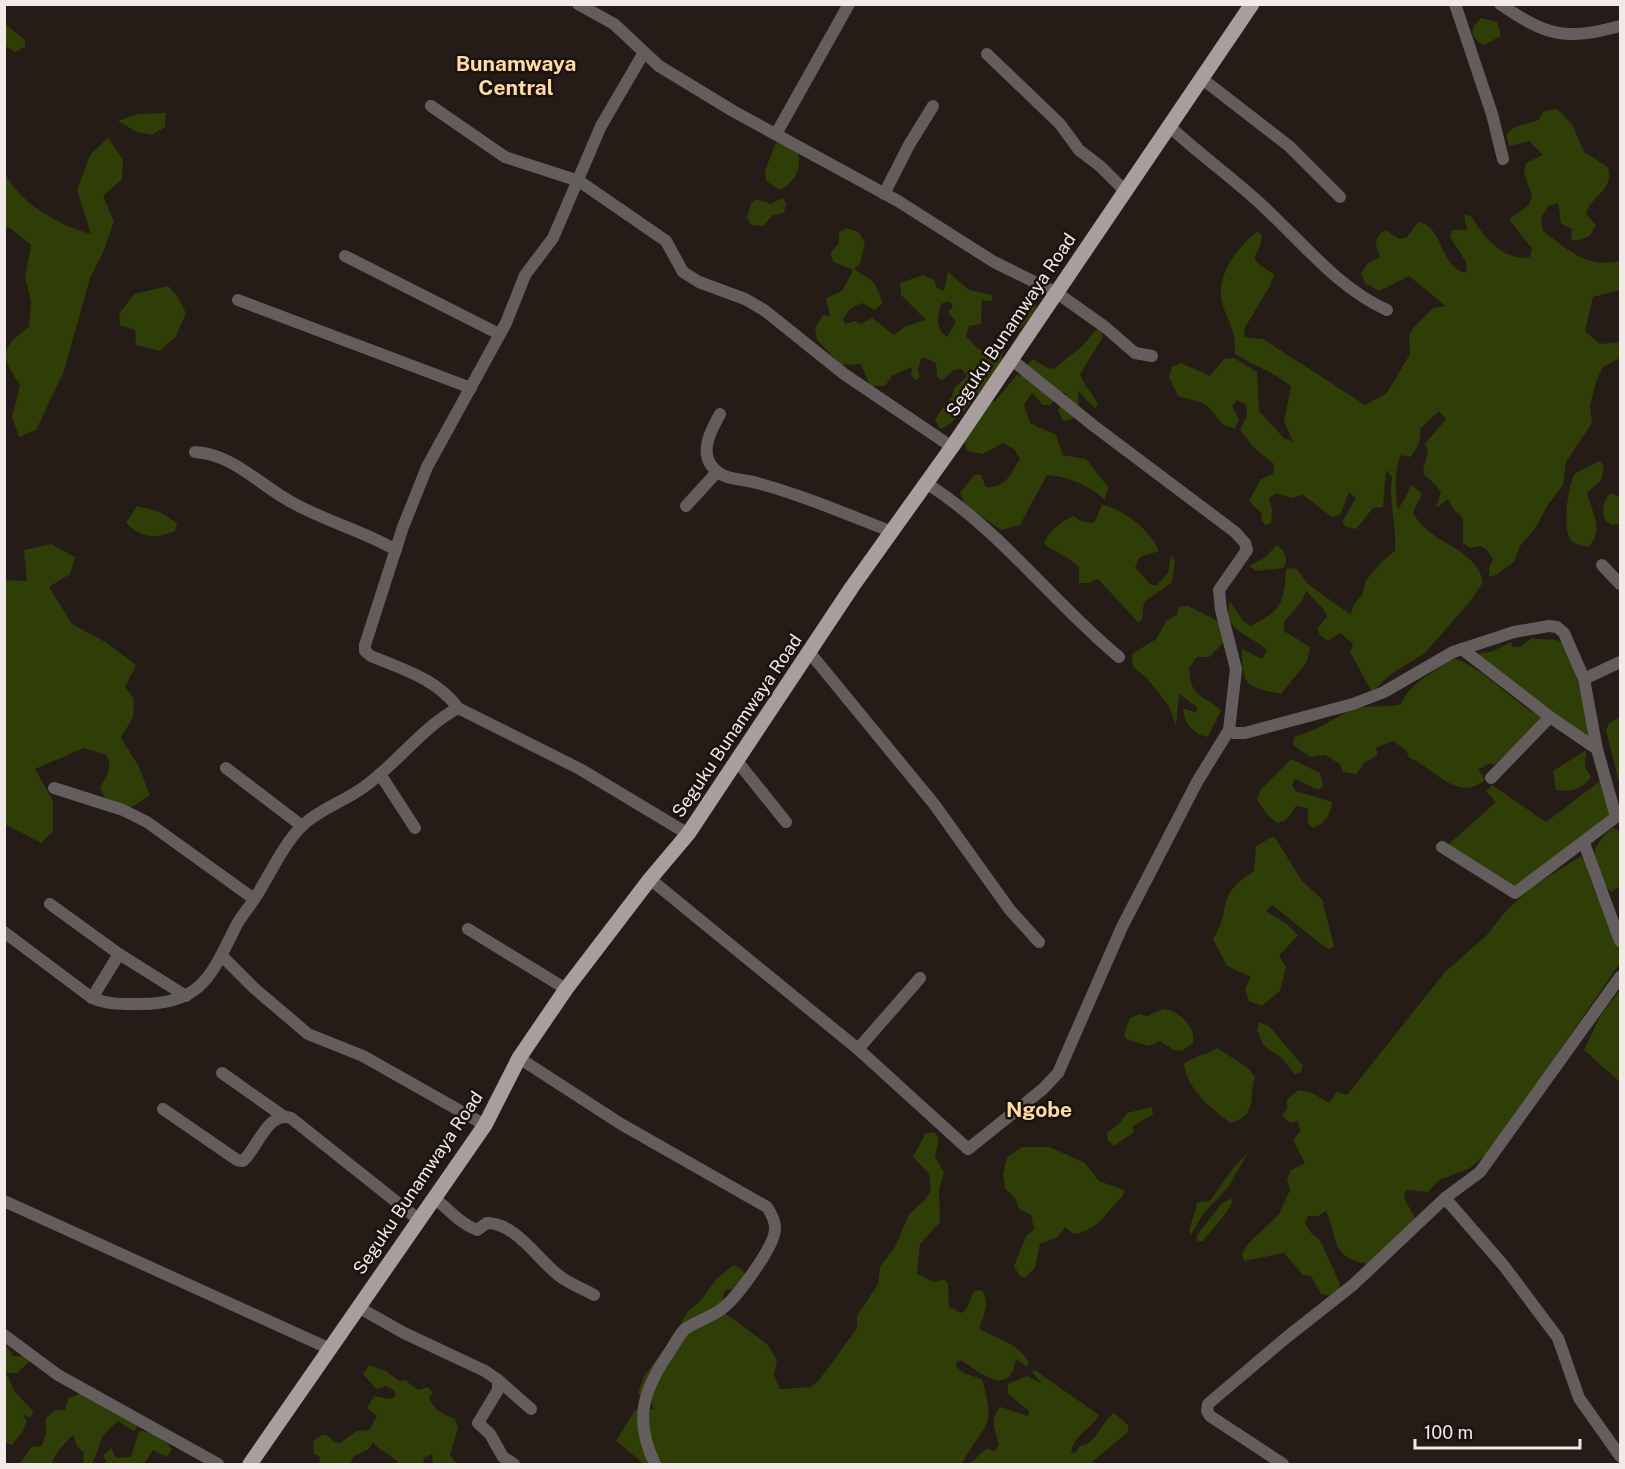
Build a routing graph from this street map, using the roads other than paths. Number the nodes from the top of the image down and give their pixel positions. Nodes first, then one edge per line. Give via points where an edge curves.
1 (578, 4) edge
2 (849, 4) edge
3 (1252, 4) edge
4 (1455, 4) edge
5 (1500, 4) edge
6 (1620, 26) edge
7 (643, 54) junction
8 (987, 54) dead end
9 (1201, 78) junction
10 (431, 106) dead end
11 (933, 106) dead end
12 (1169, 126) junction
13 (777, 134) junction
14 (1503, 159) dead end
15 (579, 181) junction
16 (1125, 191) junction
17 (884, 194) junction
18 (1340, 197) dead end
19 (345, 256) dead end
20 (1057, 293) junction
21 (238, 300) dead end
22 (1388, 310) dead end
23 (500, 334) junction
24 (1152, 356) dead end
25 (1012, 360) junction
26 (471, 388) junction
27 (720, 414) dead end
28 (952, 447) junction
29 (195, 452) dead end
30 (717, 472) junction
31 (926, 483) junction
32 (686, 506) dead end
33 (890, 531) junction
34 (396, 549) junction
35 (1602, 565) dead end
36 (1620, 584) edge
37 (1462, 649) junction
38 (810, 653) junction
39 (1119, 657) dead end
40 (1620, 662) edge
41 (1584, 679) junction
42 (458, 708) junction
43 (1550, 717) junction
44 (1229, 729) junction
45 (1597, 749) junction
46 (737, 761) junction
47 (226, 768) dead end
48 (380, 774) junction
49 (1491, 778) dead end
50 (54, 788) dead end
51 (786, 822) dead end
52 (1618, 822) edge
53 (302, 826) junction
54 (415, 828) dead end
55 (688, 834) junction
56 (1584, 843) junction
57 (1442, 847) dead end
58 (650, 879) junction
59 (254, 899) junction
60 (50, 904) dead end
61 (468, 929) dead end
62 (4, 932) edge
63 (1620, 941) edge
64 (1039, 942) dead end
65 (119, 954) junction
66 (222, 956) junction
67 (1620, 977) edge
68 (920, 978) dead end
69 (566, 989) junction
70 (186, 996) junction
71 (93, 998) junction
72 (858, 1049) junction
73 (519, 1059) junction
74 (222, 1073) dead end
75 (163, 1109) dead end
76 (283, 1116) junction
77 (485, 1125) junction
78 (1445, 1197) junction
79 (434, 1198) junction
80 (4, 1202) edge
81 (418, 1219) junction
82 (594, 1295) dead end
83 (358, 1306) junction
84 (4, 1335) edge
85 (328, 1348) junction
86 (498, 1380) junction
87 (531, 1409) dead end
88 (1620, 1456) edge
89 (218, 1464) edge
90 (250, 1464) edge
91 (514, 1464) edge
92 (655, 1464) edge
93 (1282, 1464) edge

1 - 7 street via 614,24
2 - 13 street
3 - 9 main road, Seguku Bunamwaya Road
4 - 14 street
5 - 6 street via 1534,26 1561,35
7 - 13 street
7 - 15 street via 601,126
8 - 16 street via 1060,124 1079,150
9 - 12 main road, Seguku Bunamwaya Road
9 - 18 street via 1289,146
10 - 15 street via 505,157
11 - 17 street
12 - 16 main road, Seguku Bunamwaya Road
12 - 22 street via 1262,204 1357,294
13 - 17 street
15 - 23 street via 553,238 525,275
15 - 28 street via 666,241 683,272 765,310 844,374
16 - 20 main road, Seguku Bunamwaya Road
17 - 20 street via 994,262
19 - 23 street
20 - 24 street via 1135,353
20 - 25 main road, Seguku Bunamwaya Road
21 - 26 street
23 - 26 street
25 - 28 main road, Seguku Bunamwaya Road
25 - 44 street via 1245,543 1245,557 1219,590 1236,669
26 - 34 street via 427,467
27 - 30 street via 707,449
28 - 31 main road, Seguku Bunamwaya Road
29 - 34 street via 218,455 292,503
30 - 32 street
30 - 33 street via 801,496
31 - 33 main road, Seguku Bunamwaya Road
31 - 39 street via 994,534
33 - 38 main road, Seguku Bunamwaya Road
34 - 42 street via 365,651 431,682 447,692
35 - 36 street
37 - 41 street via 1514,632 1557,627 1564,633
37 - 43 street
37 - 44 street via 1434,661 1384,692 1353,704 1245,733
38 - 46 main road, Seguku Bunamwaya Road
38 - 64 street via 927,795 1010,910
40 - 41 street
41 - 45 street
42 - 48 street via 444,715
42 - 55 street via 580,769
43 - 45 street
43 - 49 street
44 - 72 street via 1122,927 1062,1064 1043,1089 968,1149
45 - 52 street
46 - 51 street
46 - 55 main road, Seguku Bunamwaya Road
47 - 53 street
48 - 53 street
48 - 54 street
50 - 59 street via 123,810 147,822
52 - 56 street
53 - 59 street
55 - 58 main road, Seguku Bunamwaya Road
56 - 57 street via 1515,893
56 - 63 street
58 - 69 main road, Seguku Bunamwaya Road
58 - 72 street
59 - 66 street
60 - 65 street
61 - 69 street
62 - 71 street
65 - 70 street
65 - 71 street
66 - 70 street via 204,982
66 - 77 street via 308,1034 363,1056
67 - 78 street via 1490,1161
68 - 72 street
69 - 73 main road, Seguku Bunamwaya Road
70 - 71 street via 166,1004 106,1003
73 - 77 main road, Seguku Bunamwaya Road
73 - 92 street via 621,1124 767,1207 772,1215 776,1230 770,1248 725,1307 685,1329 651,1379 641,1409
74 - 76 street
75 - 76 street via 243,1161 273,1120
76 - 81 street via 299,1124
77 - 79 main road, Seguku Bunamwaya Road
78 - 88 street via 1558,1338 1579,1398
78 - 93 street via 1353,1285 1208,1404 1210,1416
79 - 81 main road, Seguku Bunamwaya Road
79 - 82 street via 461,1223 477,1230 486,1223 502,1227 558,1275
80 - 85 street
81 - 83 main road, Seguku Bunamwaya Road
83 - 85 main road, Seguku Bunamwaya Road
83 - 86 street
84 - 89 street via 58,1375
85 - 90 main road, Seguku Bunamwaya Road
86 - 87 street
86 - 91 street via 498,1390 478,1423

